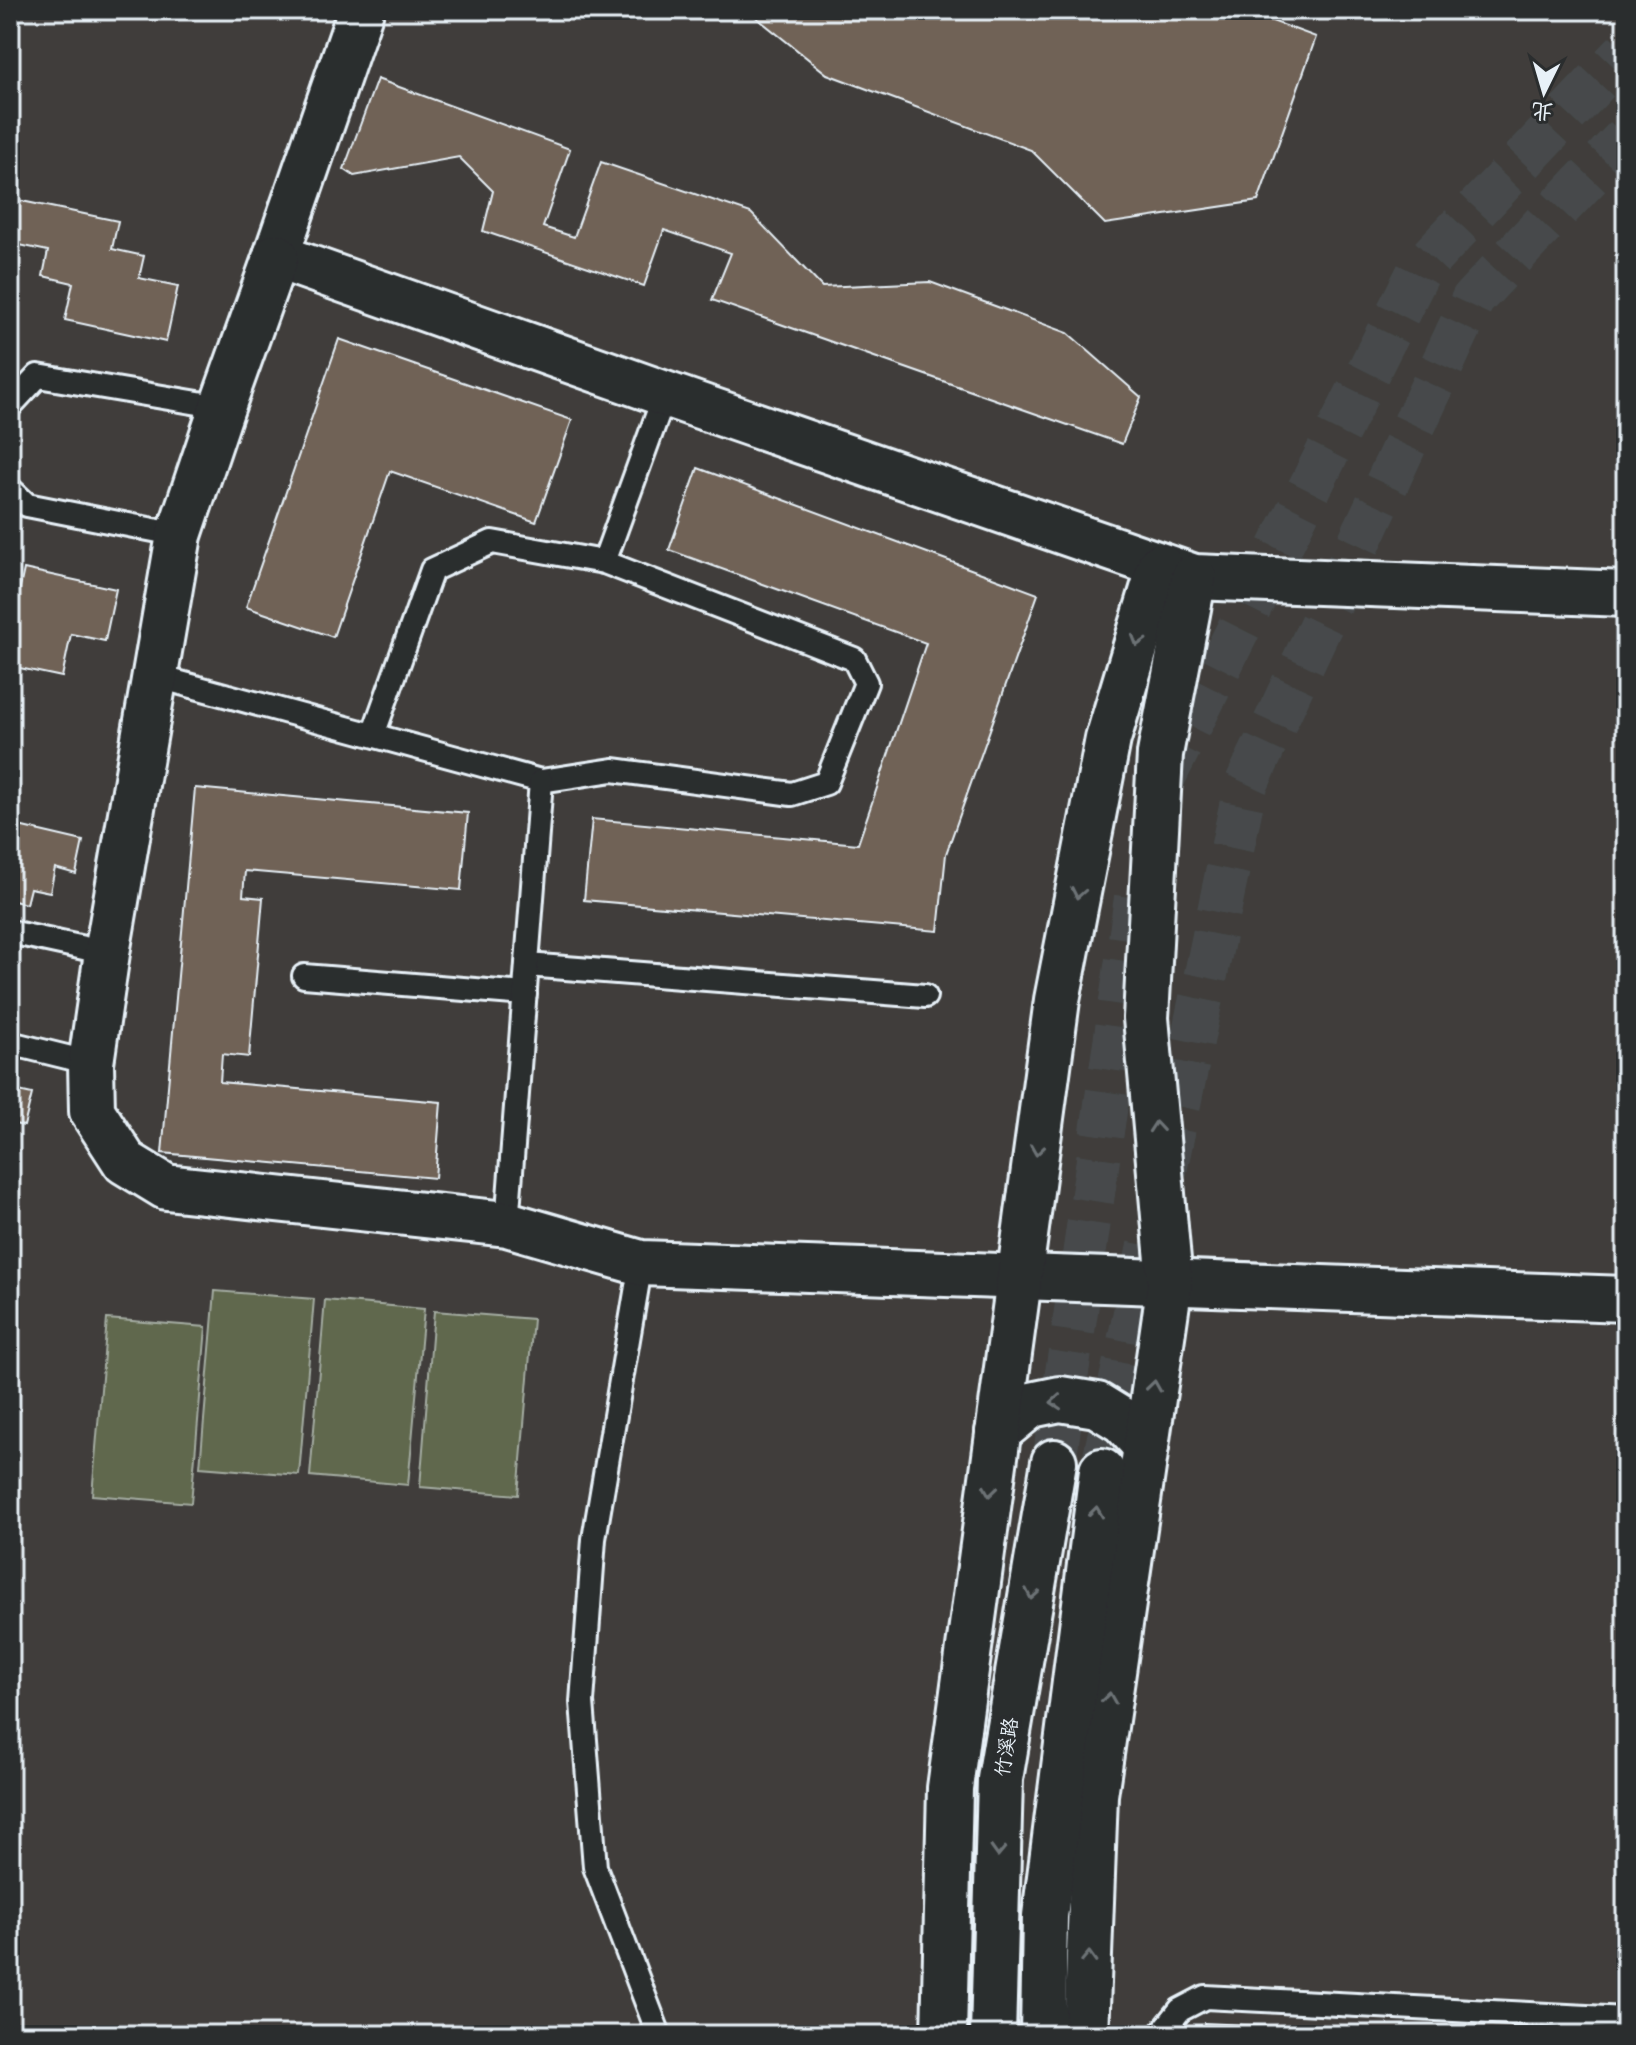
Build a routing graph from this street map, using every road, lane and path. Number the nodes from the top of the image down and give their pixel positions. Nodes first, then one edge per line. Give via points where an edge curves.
1 (361, 10) edge
2 (276, 256) junction
3 (665, 394) junction
4 (10, 406) edge
5 (222, 407) junction
6 (10, 489) edge
7 (179, 535) junction
8 (604, 562) junction
9 (1177, 572) junction
10 (1626, 594) edge
11 (155, 676) junction
12 (373, 735) junction
13 (541, 781) junction
14 (10, 932) edge
15 (107, 953) junction
16 (527, 965) junction
17 (304, 976) dead end
18 (525, 994) junction
19 (925, 996) dead end
20 (10, 1043) edge
21 (91, 1063) junction
22 (507, 1224) junction
23 (641, 1263) junction
24 (1019, 1277) junction
25 (1170, 1282) junction
26 (1626, 1299) edge
27 (998, 1432) junction
28 (1146, 1446) junction
29 (1054, 1462) tunnel mouth
30 (1102, 1471) tunnel mouth
31 (1626, 2019) edge
32 (659, 2035) edge
33 (944, 2035) edge
34 (993, 2035) edge
35 (1043, 2035) edge
36 (1086, 2035) edge
37 (1160, 2035) edge

1 - 2 street
2 - 3 street
2 - 5 street
3 - 8 lane
3 - 9 street
4 - 5 lane via 38,376
5 - 7 street
6 - 7 lane via 27,505
7 - 11 street
8 - 12 lane via 492,542 432,570
8 - 13 lane via 854,659 866,683 826,783 792,794 613,770
9 - 10 street
9 -> 24 street via 1108,739 1057,1000
25 -> 9 street via 1146,1018 1160,754
11 - 12 lane
11 - 15 street
12 - 13 lane
13 - 16 lane
14 - 15 lane
15 - 21 street
16 - 18 lane
16 - 19 lane
17 - 18 lane
18 - 22 lane
20 - 21 lane
21 - 22 street via 92,1111 125,1162 166,1187
22 - 23 street
23 - 24 street
23 - 32 lane via 594,1539 582,1702 595,1867
24 - 25 street
24 - 27 street
25 - 26 street
28 -> 25 street
28 -> 27 street via 1123,1421 1097,1405 1060,1399 1031,1405
27 -> 33 street via 950,1788
36 -> 28 street via 1095,1795
29 -> 34 street, 竹溪路 via 1000,1779
35 -> 30 street via 1045,1916
31 - 37 lane via 1205,1997 1180,2010

